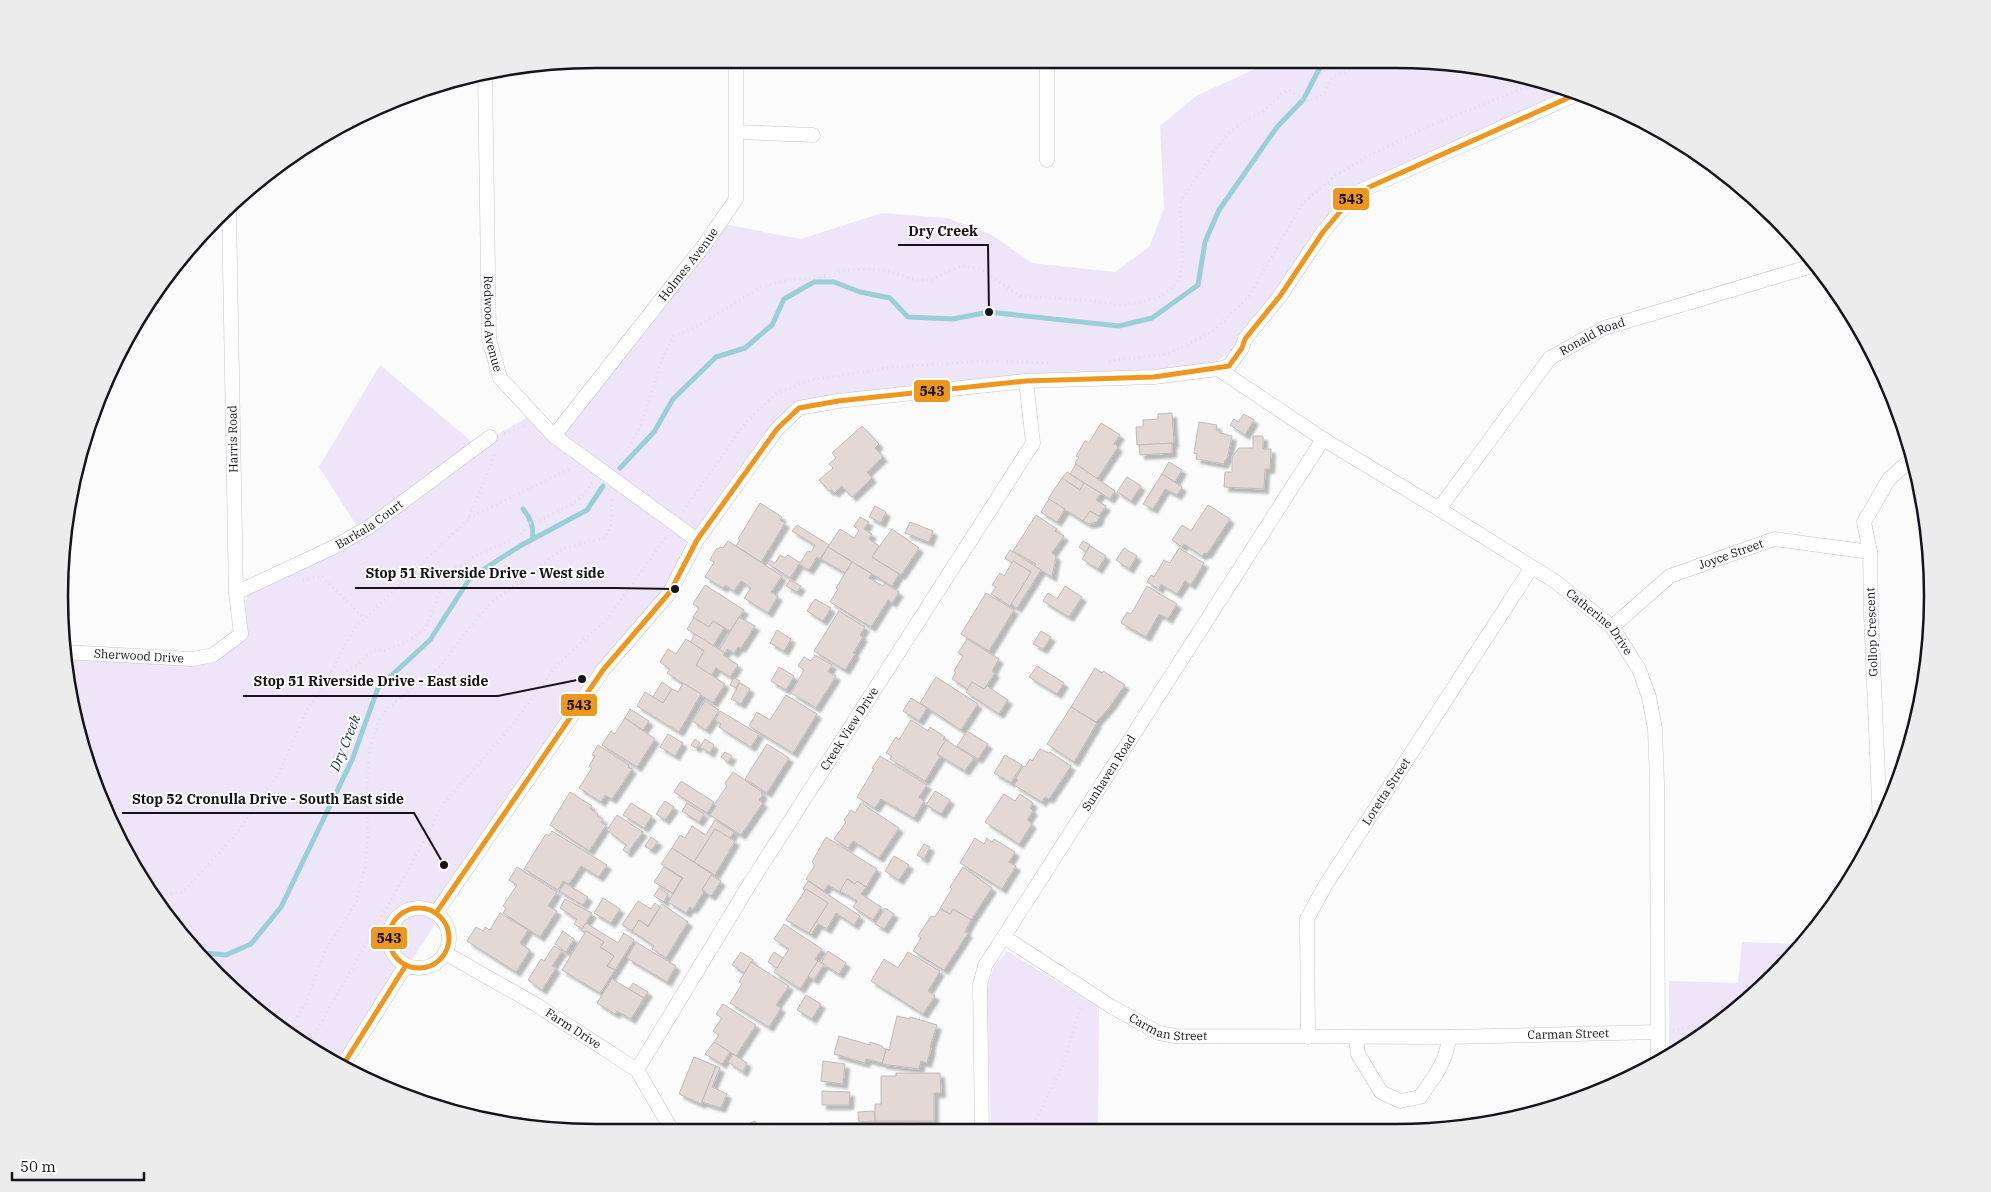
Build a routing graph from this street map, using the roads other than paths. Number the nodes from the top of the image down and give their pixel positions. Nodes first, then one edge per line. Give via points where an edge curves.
1 (736, 68) edge
2 (1047, 68) edge
3 (485, 80) edge
4 (1569, 97) edge
5 (738, 132) junction
6 (813, 135) dead end
7 (1047, 160) dead end
8 (228, 217) edge
9 (1808, 267) edge
10 (1218, 369) junction
11 (1026, 381) junction
12 (554, 436) junction
13 (490, 437) road end
14 (1323, 439) junction
15 (1906, 464) edge
16 (1439, 509) junction
17 (697, 540) junction
18 (1870, 552) junction
19 (1532, 567) junction
20 (236, 593) junction
21 (1612, 627) junction
22 (71, 652) edge
23 (214, 655) joint
24 (1879, 806) edge
25 (436, 913) junction
26 (1004, 937) junction
27 (445, 953) junction
28 (406, 965) junction
29 (1657, 1032) junction
30 (1308, 1037) junction
31 (1356, 1037) junction
32 (1449, 1037) junction
33 (1658, 1055) edge
34 (345, 1061) edge
35 (637, 1070) junction
36 (668, 1124) edge
37 (982, 1124) edge

1 - 5 street, Holmes Avenue
2 - 7 street
3 - 12 street, Redwood Avenue via 488,339 500,378
4 - 10 street via 1356,193 1323,232 1280,296 1245,339 1234,360 1229,366
5 - 6 street
5 - 12 street, Holmes Avenue via 736,199 705,244
8 - 20 street, Harris Road
9 - 16 street, Ronald Road via 1604,328 1550,358
10 - 11 street via 1154,377
10 - 14 street, Catherine Drive
11 - 17 street via 800,408 777,429
11 - 35 street, Creek View Drive via 1033,443 751,882
12 - 17 street, Redwood Avenue
13 - 20 street, Barkala Court via 369,527
14 - 16 street, Catherine Drive
14 - 26 street, Sunhaven Road
15 - 18 street, Gollop Crescent via 1889,479 1864,522
16 - 19 street, Catherine Drive
17 - 25 street via 670,592 603,670
18 - 21 street, Joyce Street via 1774,539 1670,576
18 - 24 street, Gollop Crescent
19 - 21 street, Catherine Drive via 1578,598
19 - 30 street, Loretta Street via 1325,886 1307,919
20 - 23 street, Harris Road via 241,634
21 - 29 street, Catherine Drive via 1639,669 1655,729
22 - 23 street, Sherwood Drive via 192,659
25 - 27 street via 447,927
25 - 28 street via 415,908 405,911 390,927 391,949
26 - 30 street, Carman Street via 1159,1034
26 - 37 street, Sunhaven Road via 985,966 980,985
27 - 28 street via 432,965
27 - 35 street, Farm Drive via 535,1004
28 - 34 street
29 - 32 street, Carman Street
29 - 33 street, Catherine Drive
30 - 31 street, Carman Street
31 - 32 street, Carman Street
31 - 32 street via 1358,1054 1382,1092 1400,1101 1420,1097 1448,1051
35 - 36 street, Farm Drive

